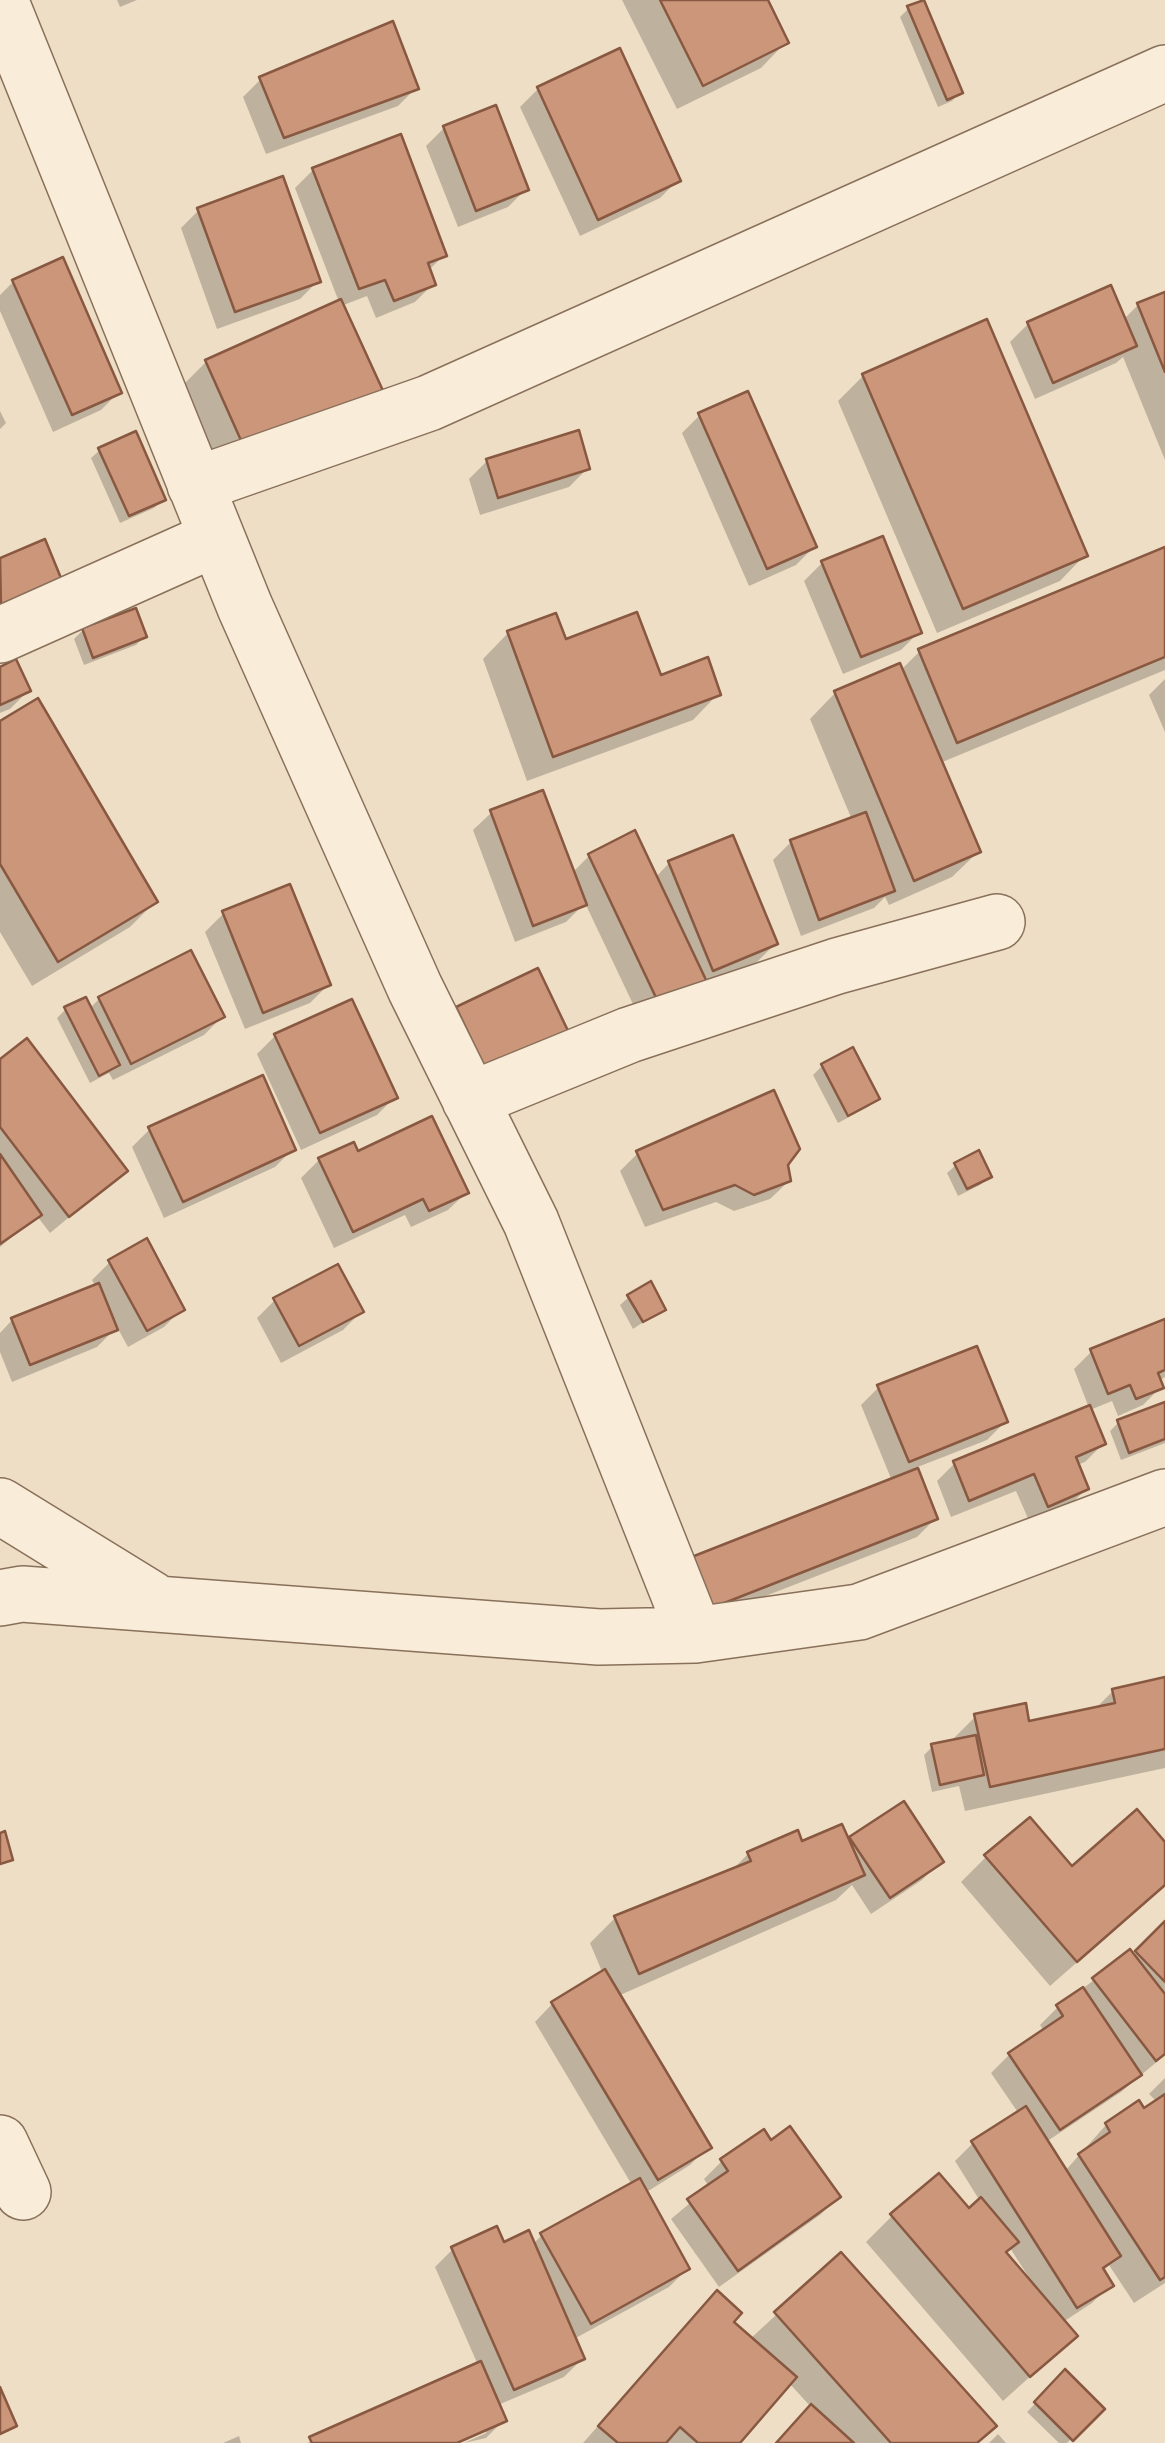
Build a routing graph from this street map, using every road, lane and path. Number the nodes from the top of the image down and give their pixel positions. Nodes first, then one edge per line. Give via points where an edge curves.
1 (0, 0) edge
2 (1165, 73) edge
3 (196, 485) junction
4 (217, 538) junction
5 (0, 635) edge
6 (997, 922) dead end
7 (470, 1100) junction
8 (1165, 1496) edge
9 (0, 1506) edge
10 (7, 1582) edge
11 (161, 1605) junction
12 (695, 1636) junction
13 (0, 2143) edge
14 (22, 2192) dead end

1 - 3 street
2 - 3 street via 429,403
3 - 4 street
4 - 5 street
4 - 7 street
6 - 7 street via 629,1035
7 - 12 street via 531,1222
8 - 12 street via 859,1612
9 - 11 street
10 - 11 street
11 - 12 street via 599,1637
13 - 14 street

